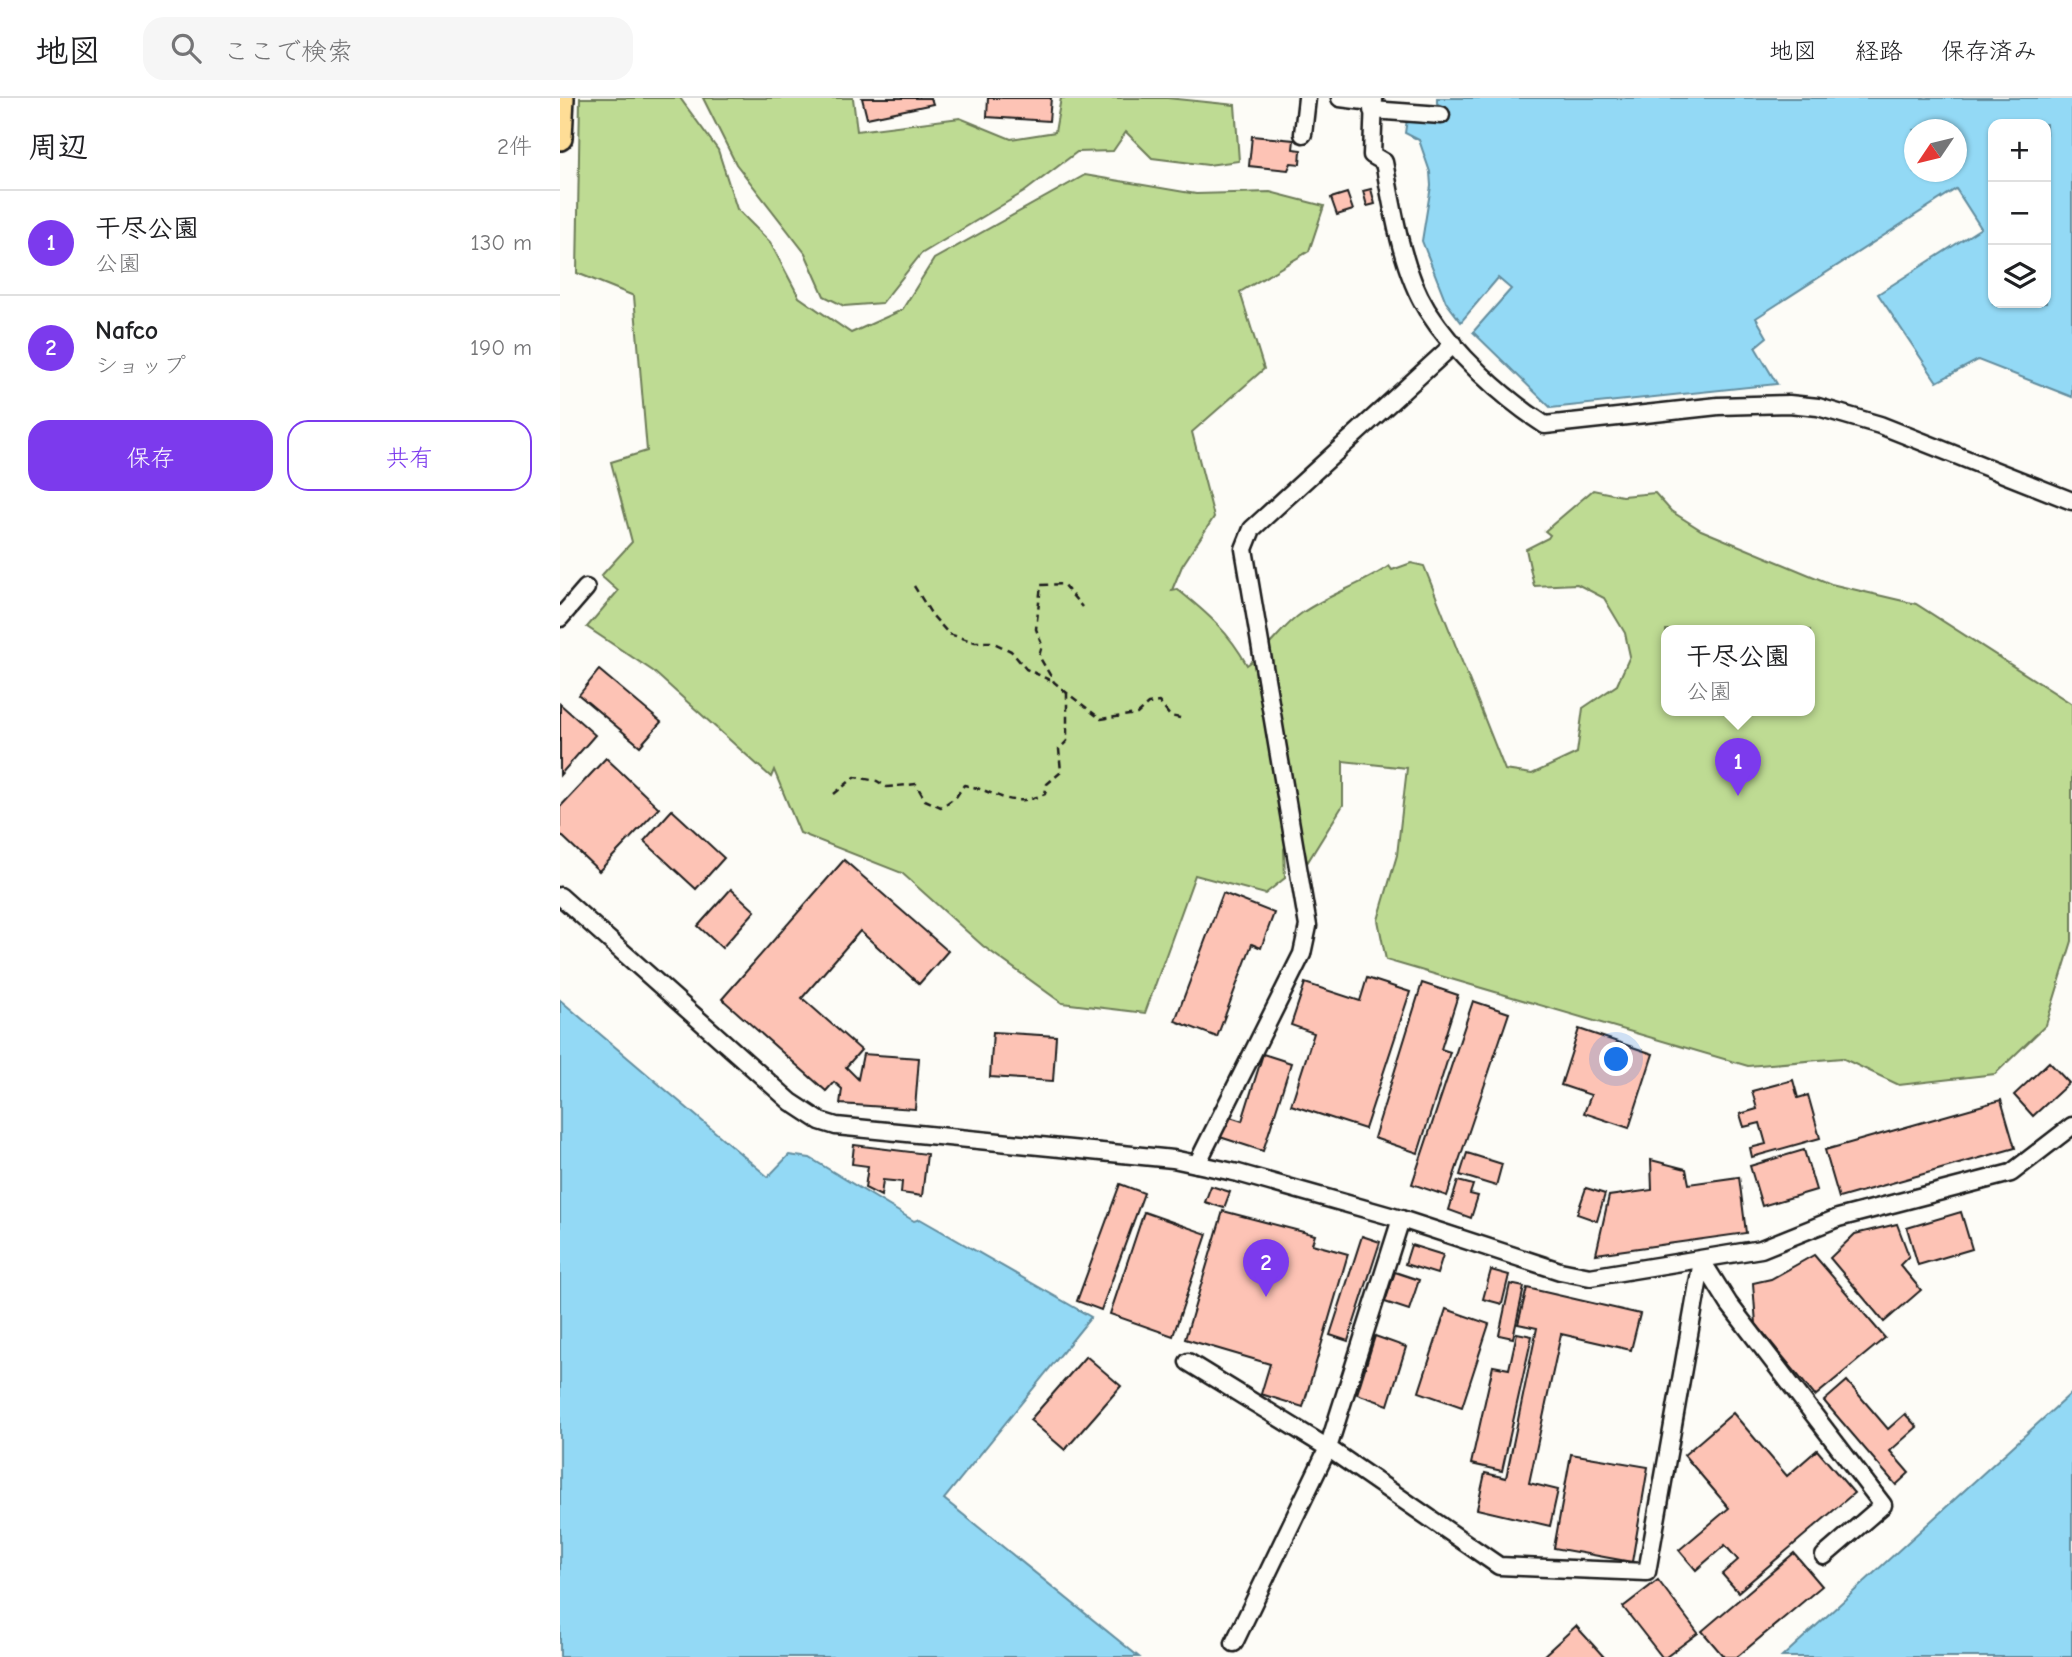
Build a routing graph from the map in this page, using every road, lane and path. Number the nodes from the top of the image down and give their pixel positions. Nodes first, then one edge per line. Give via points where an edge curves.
1 (562, 98) edge
2 (1307, 98) edge
3 (1340, 98) edge
4 (1373, 103) edge
5 (1441, 115) dead end
6 (1303, 134) dead end
7 (560, 138) edge
8 (1454, 344) junction
9 (2072, 500) edge
10 (914, 586) dead end
11 (586, 588) dead end
12 (1082, 607) dead end
13 (560, 618) edge
14 (1054, 682) junction
15 (1067, 693) junction
16 (1185, 719) dead end
17 (834, 794) dead end
18 (560, 896) edge
19 (2072, 1126) edge
20 (1197, 1164) junction
21 (1401, 1219) junction
22 (1702, 1261) junction
23 (1188, 1362) dead end
24 (1328, 1448) junction
25 (1824, 1556) dead end
26 (1234, 1643) dead end

1 - 7 highway
2 - 6 street
3 - 4 street
4 - 5 street
4 - 8 street via 1372,155 1384,162 1404,253 1427,309
8 - 9 street via 1545,425 1717,406 1818,407 1880,425
8 - 20 street via 1252,529 1244,549 1308,926 1302,954
10 - 14 path via 949,634 992,642 1011,651 1026,669
11 - 13 street
12 - 14 path via 1063,583 1041,585 1035,629 1042,645 1039,656
14 - 15 path
15 - 16 path via 1101,719 1137,714 1148,704 1159,702 1170,716
15 - 17 path via 1067,741 1059,749 1061,772 1047,784 1045,794 1027,802 1003,801 964,785 942,807 925,800 916,784 887,788 877,780 855,777
18 - 20 street via 791,1102 820,1121
19 - 22 street via 2011,1173 1838,1218 1762,1249
20 - 21 street
21 - 22 street via 1590,1277
21 - 24 street
22 - 24 street via 1647,1573 1499,1566
22 - 25 street via 1729,1304 1883,1505
23 - 24 street
24 - 26 street

